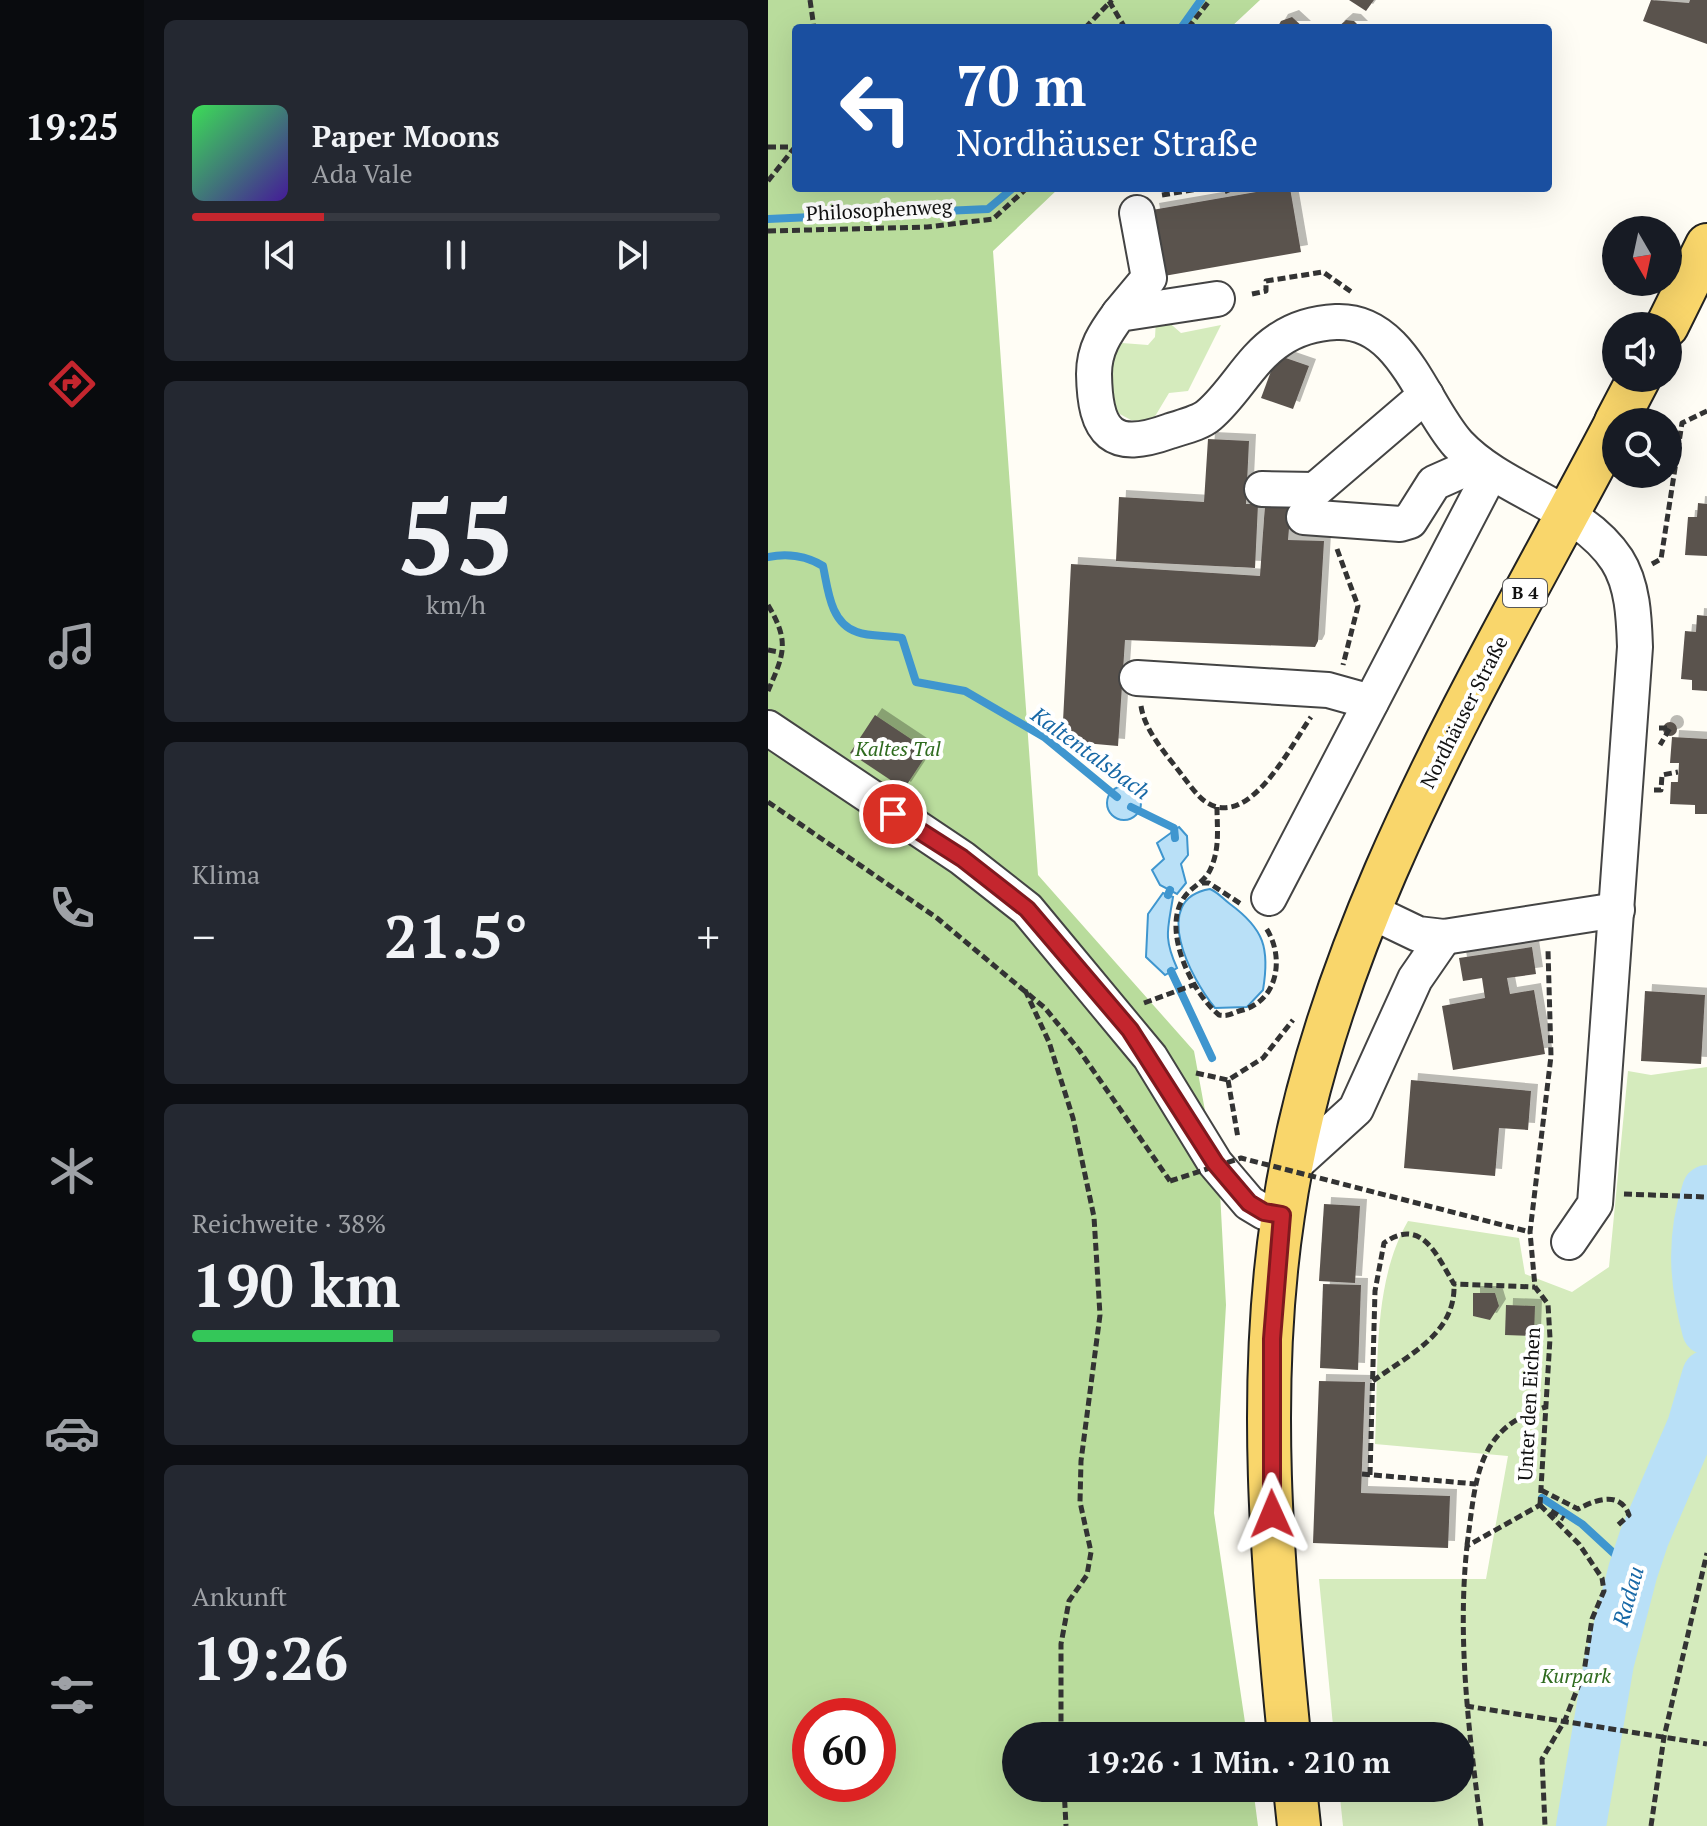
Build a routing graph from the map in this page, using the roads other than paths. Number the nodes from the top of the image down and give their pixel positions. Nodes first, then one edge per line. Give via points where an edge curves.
1 (1137, 213) dead end
2 (1707, 245) edge
3 (1217, 299) dead end
4 (1674, 312) edge
5 (1119, 314) junction
6 (1426, 395) junction
7 (1602, 449) edge
8 (1485, 468) junction
9 (1262, 489) dead end
10 (1304, 517) dead end
11 (1567, 517) junction
12 (1137, 678) road end
13 (1371, 702) junction
14 (768, 728) edge
15 (1269, 898) dead end
16 (1617, 910) junction
17 (1370, 911) junction
18 (1444, 937) junction
19 (1291, 1168) junction
20 (1282, 1215) junction
21 (1569, 1242) dead end
22 (1288, 1722) edge
23 (1296, 1802) edge
24 (1299, 1826) edge

1 - 5 street via 1149,278
2 - 4 main road
3 - 5 street
5 - 6 street via 1100,339 1094,370 1096,406 1118,439 1139,443 1208,417 1281,338 1337,322 1362,325 1384,340
6 - 8 street via 1457,442
6 - 9 street via 1315,490
7 - 11 main road, Nordhäuser Straße / B 4
8 - 10 street via 1434,483 1410,521 1400,524
8 - 11 street
8 - 13 street
11 - 16 street via 1587,526 1627,577 1635,647
11 - 17 main road, Nordhäuser Straße / B 4 via 1439,758
12 - 13 street via 1328,690
13 - 15 street
14 - 20 street via 962,858 1027,909 1137,1039 1224,1173 1249,1203
16 - 18 street
16 - 21 street via 1595,1204
17 - 18 street via 1418,934
17 - 19 main road, Nordhäuser Straße / B 4 via 1334,1005
18 - 19 street via 1415,979 1356,1109
19 - 20 main road, Nordhäuser Straße / B 4
20 - 22 main road, Nordhäuser Straße / B 4 via 1272,1339 1272,1514
23 - 24 main road

